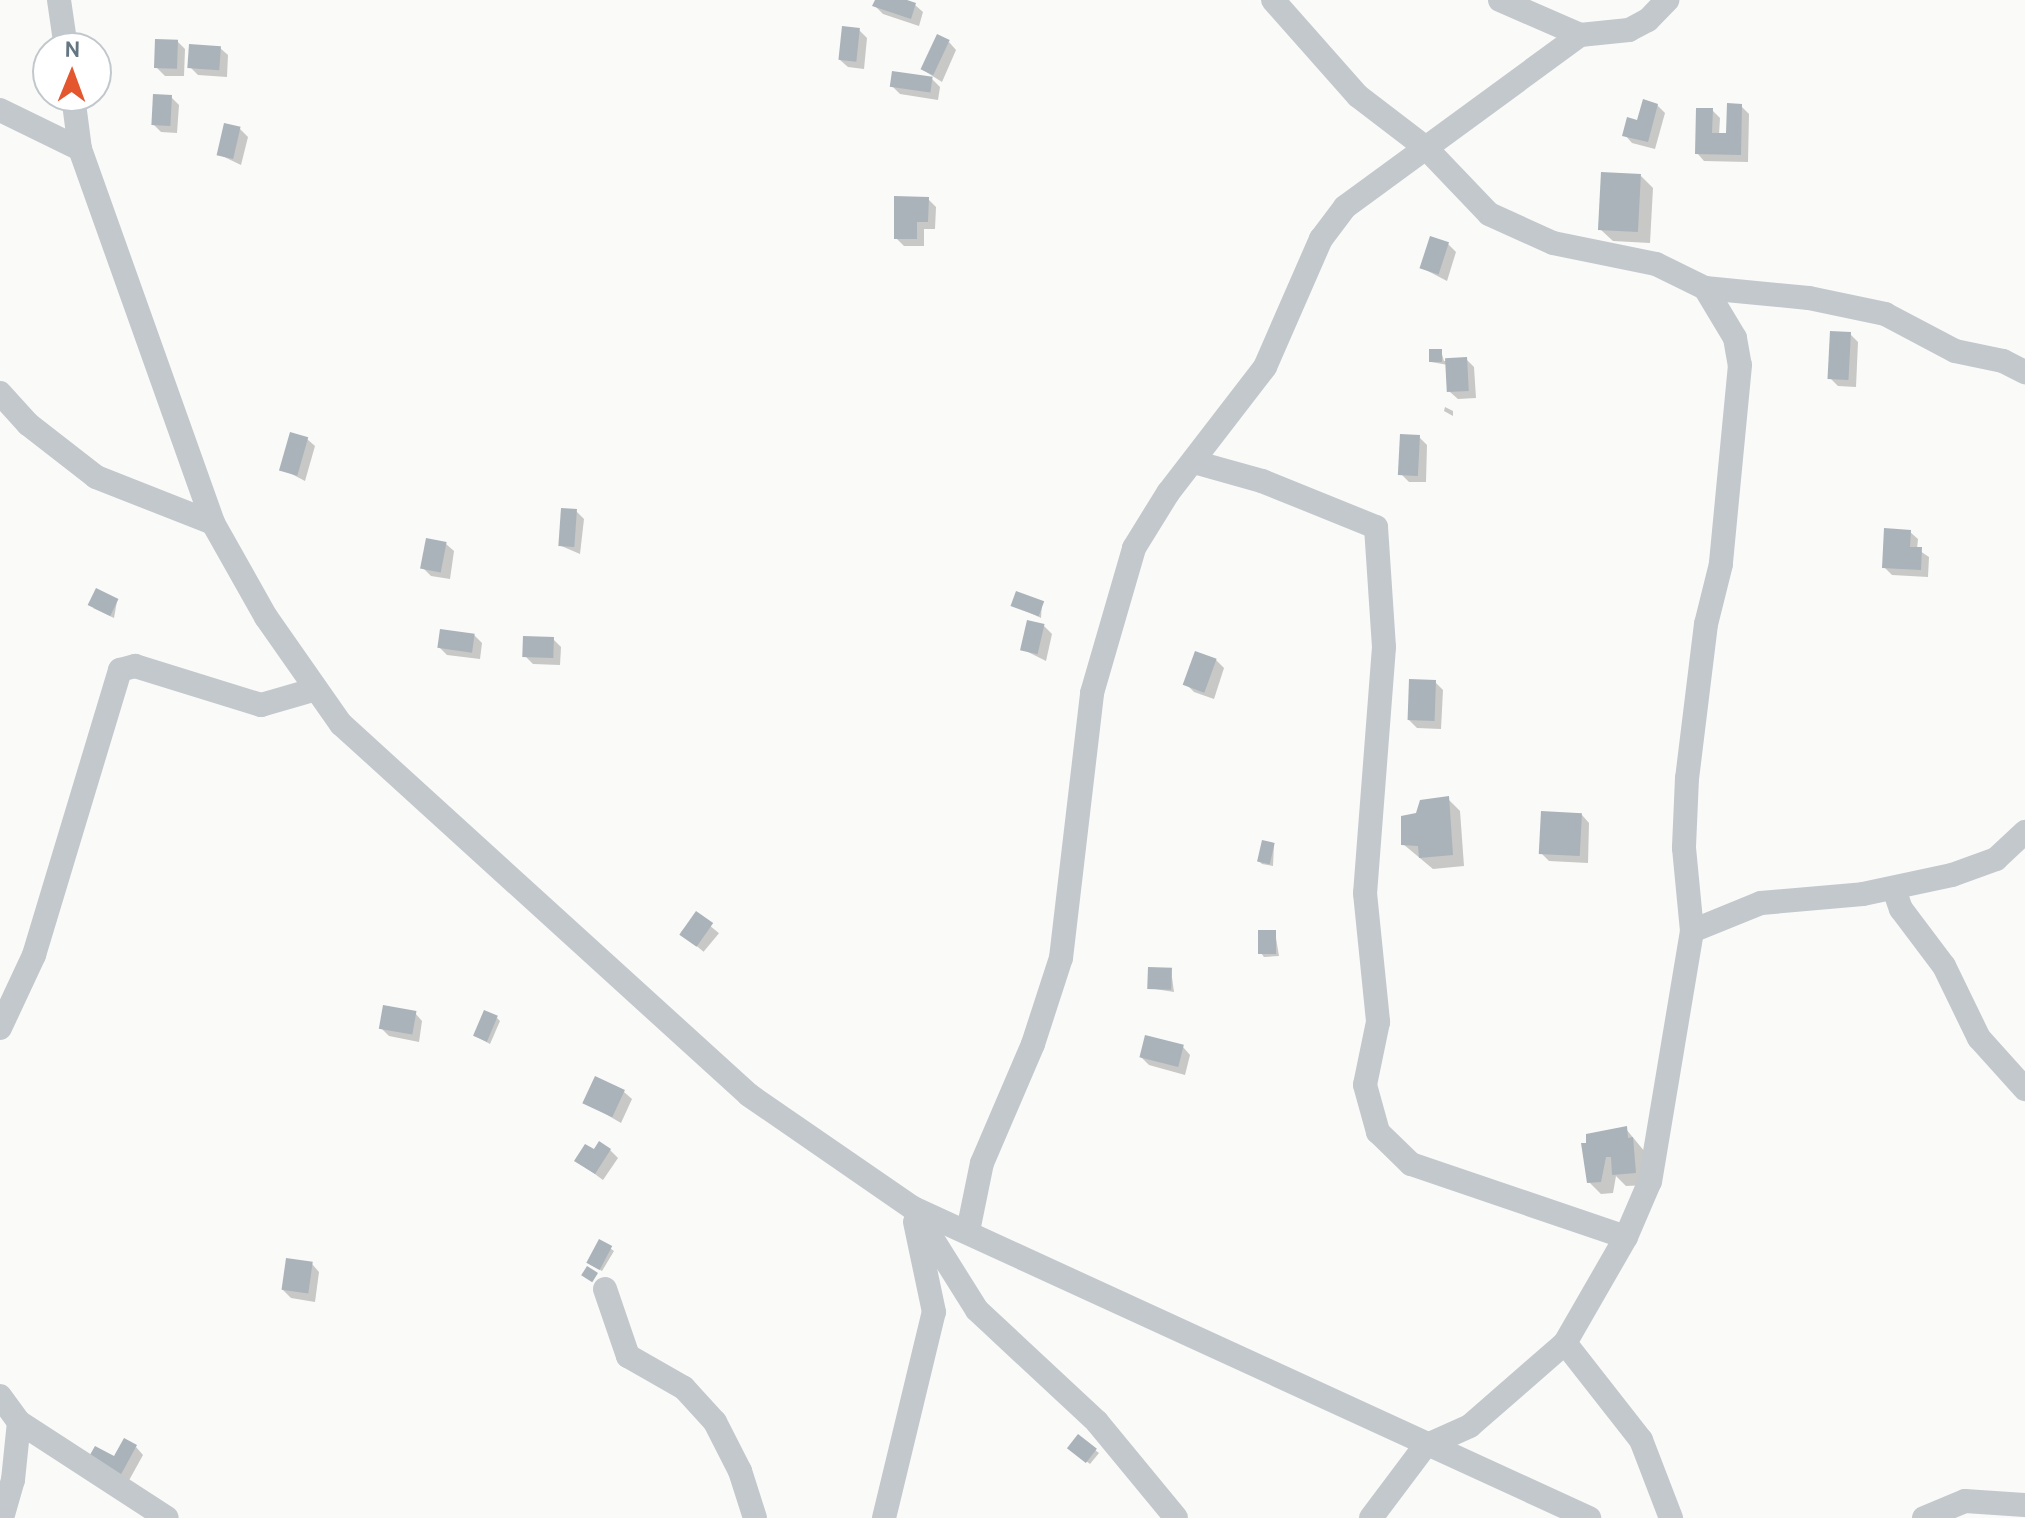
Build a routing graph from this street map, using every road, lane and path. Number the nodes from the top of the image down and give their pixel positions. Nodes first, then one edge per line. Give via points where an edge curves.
1 (59, 0) edge
2 (1273, 0) edge
3 (1500, 0) edge
4 (1667, 0) edge
5 (64, 32) edge
6 (1580, 35) junction
7 (0, 110) edge
8 (75, 112) edge
9 (1426, 148) junction
10 (80, 149) junction
11 (1705, 288) junction
12 (2025, 372) edge
13 (0, 393) edge
14 (1194, 462) junction
15 (213, 523) junction
16 (313, 690) junction
17 (2025, 832) edge
18 (1894, 889) junction
19 (1692, 931) junction
20 (0, 1028) edge
21 (2025, 1089) edge
22 (913, 1208) junction
23 (968, 1231) junction
24 (1626, 1237) junction
25 (605, 1289) dead end
26 (1565, 1343) junction
27 (0, 1396) edge
28 (19, 1422) junction
29 (1425, 1446) junction
30 (2025, 1505) edge
31 (2, 1518) edge
32 (167, 1518) edge
33 (755, 1518) edge
34 (884, 1518) edge
35 (1176, 1518) edge
36 (1371, 1518) edge
37 (1589, 1518) edge
38 (1671, 1518) edge
39 (1924, 1518) edge

1 - 5 street
2 - 9 street via 1358,96
3 - 6 street
4 - 6 street via 1629,30
6 - 9 street
7 - 10 street
8 - 10 street
9 - 11 street via 1505,224 1553,243 1656,264
9 - 14 street via 1375,182 1330,224 1265,367
10 - 15 street
11 - 12 street via 1809,298 1885,314 1955,351 2003,361
11 - 19 street via 1735,338 1740,365 1721,564 1704,636 1687,778 1684,848
13 - 15 street via 49,442 96,477
14 - 23 street via 1168,493 1125,569 1092,693 1061,958 1033,1044 982,1163
14 - 24 street via 1262,481 1376,527 1384,647 1365,893 1378,1022 1365,1085 1378,1132 1411,1164
15 - 16 street
16 - 20 street via 261,705 135,666 120,670 34,955
16 - 22 street via 352,734 749,1095
17 - 18 street via 1996,859
18 - 19 street via 1794,896 1733,911
18 - 21 street via 1901,909 1944,966 1979,1038
19 - 24 street via 1680,979 1661,1138
22 - 23 street
22 - 34 street via 934,1312
22 - 35 street via 977,1310 1097,1422
23 - 29 street
24 - 26 street
25 - 33 street via 628,1356 684,1388 715,1422 740,1471
26 - 29 street via 1470,1426
26 - 38 street via 1641,1440
27 - 28 street
28 - 31 street
28 - 32 street
29 - 36 street
29 - 37 street
30 - 39 street via 1965,1501

